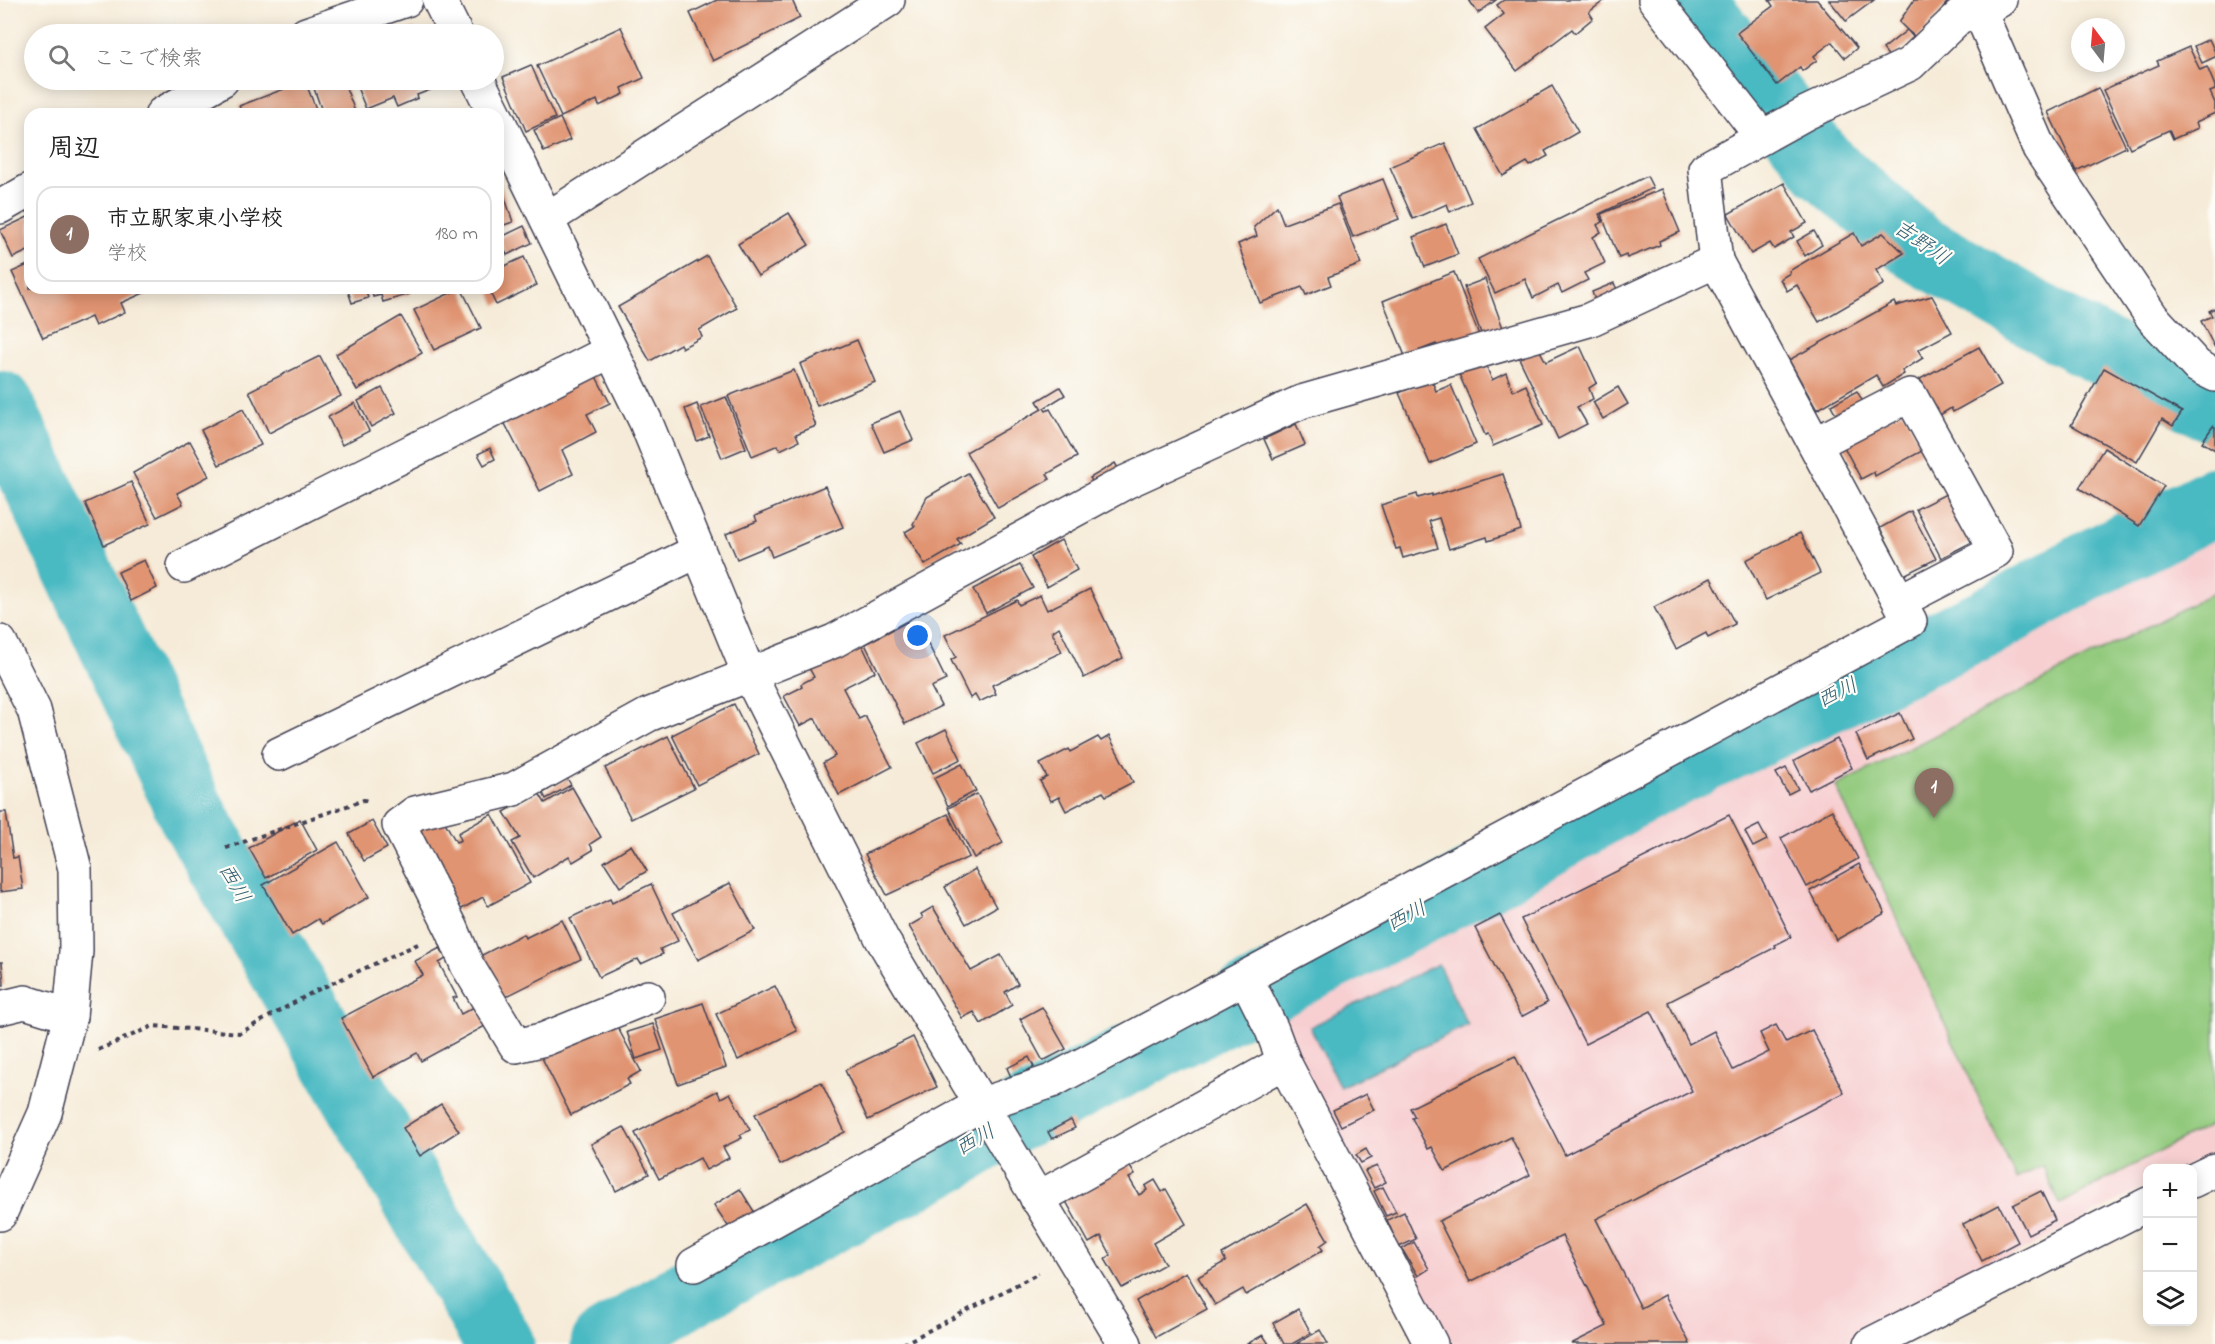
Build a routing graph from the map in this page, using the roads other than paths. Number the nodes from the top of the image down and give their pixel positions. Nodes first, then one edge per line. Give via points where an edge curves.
1 (406, 0) edge
2 (439, 0) edge
3 (888, 0) edge
4 (1655, 0) edge
5 (1983, 4) edge
6 (335, 24) edge
7 (451, 24) edge
8 (204, 90) edge
9 (483, 90) edge
10 (173, 108) edge
11 (492, 108) edge
12 (504, 132) edge
13 (1762, 137) junction
14 (24, 193) edge
15 (0, 207) edge
16 (547, 219) junction
17 (1716, 261) junction
18 (611, 351) junction
19 (2215, 375) edge
20 (1815, 444) junction
21 (699, 551) junction
22 (184, 566) dead end
23 (1900, 602) junction
24 (0, 642) edge
25 (749, 674) junction
26 (279, 754) dead end
27 (1246, 978) junction
28 (648, 997) dead end
29 (0, 1008) edge
30 (70, 1016) junction
31 (1284, 1062) junction
32 (980, 1105) junction
33 (2215, 1170) edge
34 (2197, 1179) edge
35 (1037, 1199) junction
36 (2143, 1207) edge
37 (0, 1214) edge
38 (694, 1264) dead end
39 (1125, 1344) edge
40 (1431, 1344) edge
41 (1871, 1344) edge

1 - 6 street
2 - 7 street
3 - 16 street
4 - 13 street
5 - 13 street via 1960,16 1910,64
5 - 19 street via 2039,148 2152,317 2197,366
8 - 10 street
9 - 11 street
12 - 16 street
13 - 17 street via 1705,169
14 - 15 street
16 - 18 street
17 - 20 street
17 - 25 street via 1589,320 1301,402 1126,482 834,642
18 - 21 street via 645,420
18 - 22 street
20 - 23 street
20 - 23 street via 1910,395 1996,551
21 - 25 street
21 - 26 street
23 - 27 street via 1910,621
24 - 30 street via 34,710 75,869 76,951
25 - 28 street via 648,716 514,789 415,813 399,825 467,965 516,1046 545,1040
25 - 32 street via 882,939
27 - 31 street
27 - 32 street via 1052,1081
29 - 30 street via 25,1002
30 - 37 street via 45,1113
31 - 35 street
31 - 40 street
32 - 35 street
32 - 38 street
33 - 34 street
35 - 39 street
36 - 41 street

